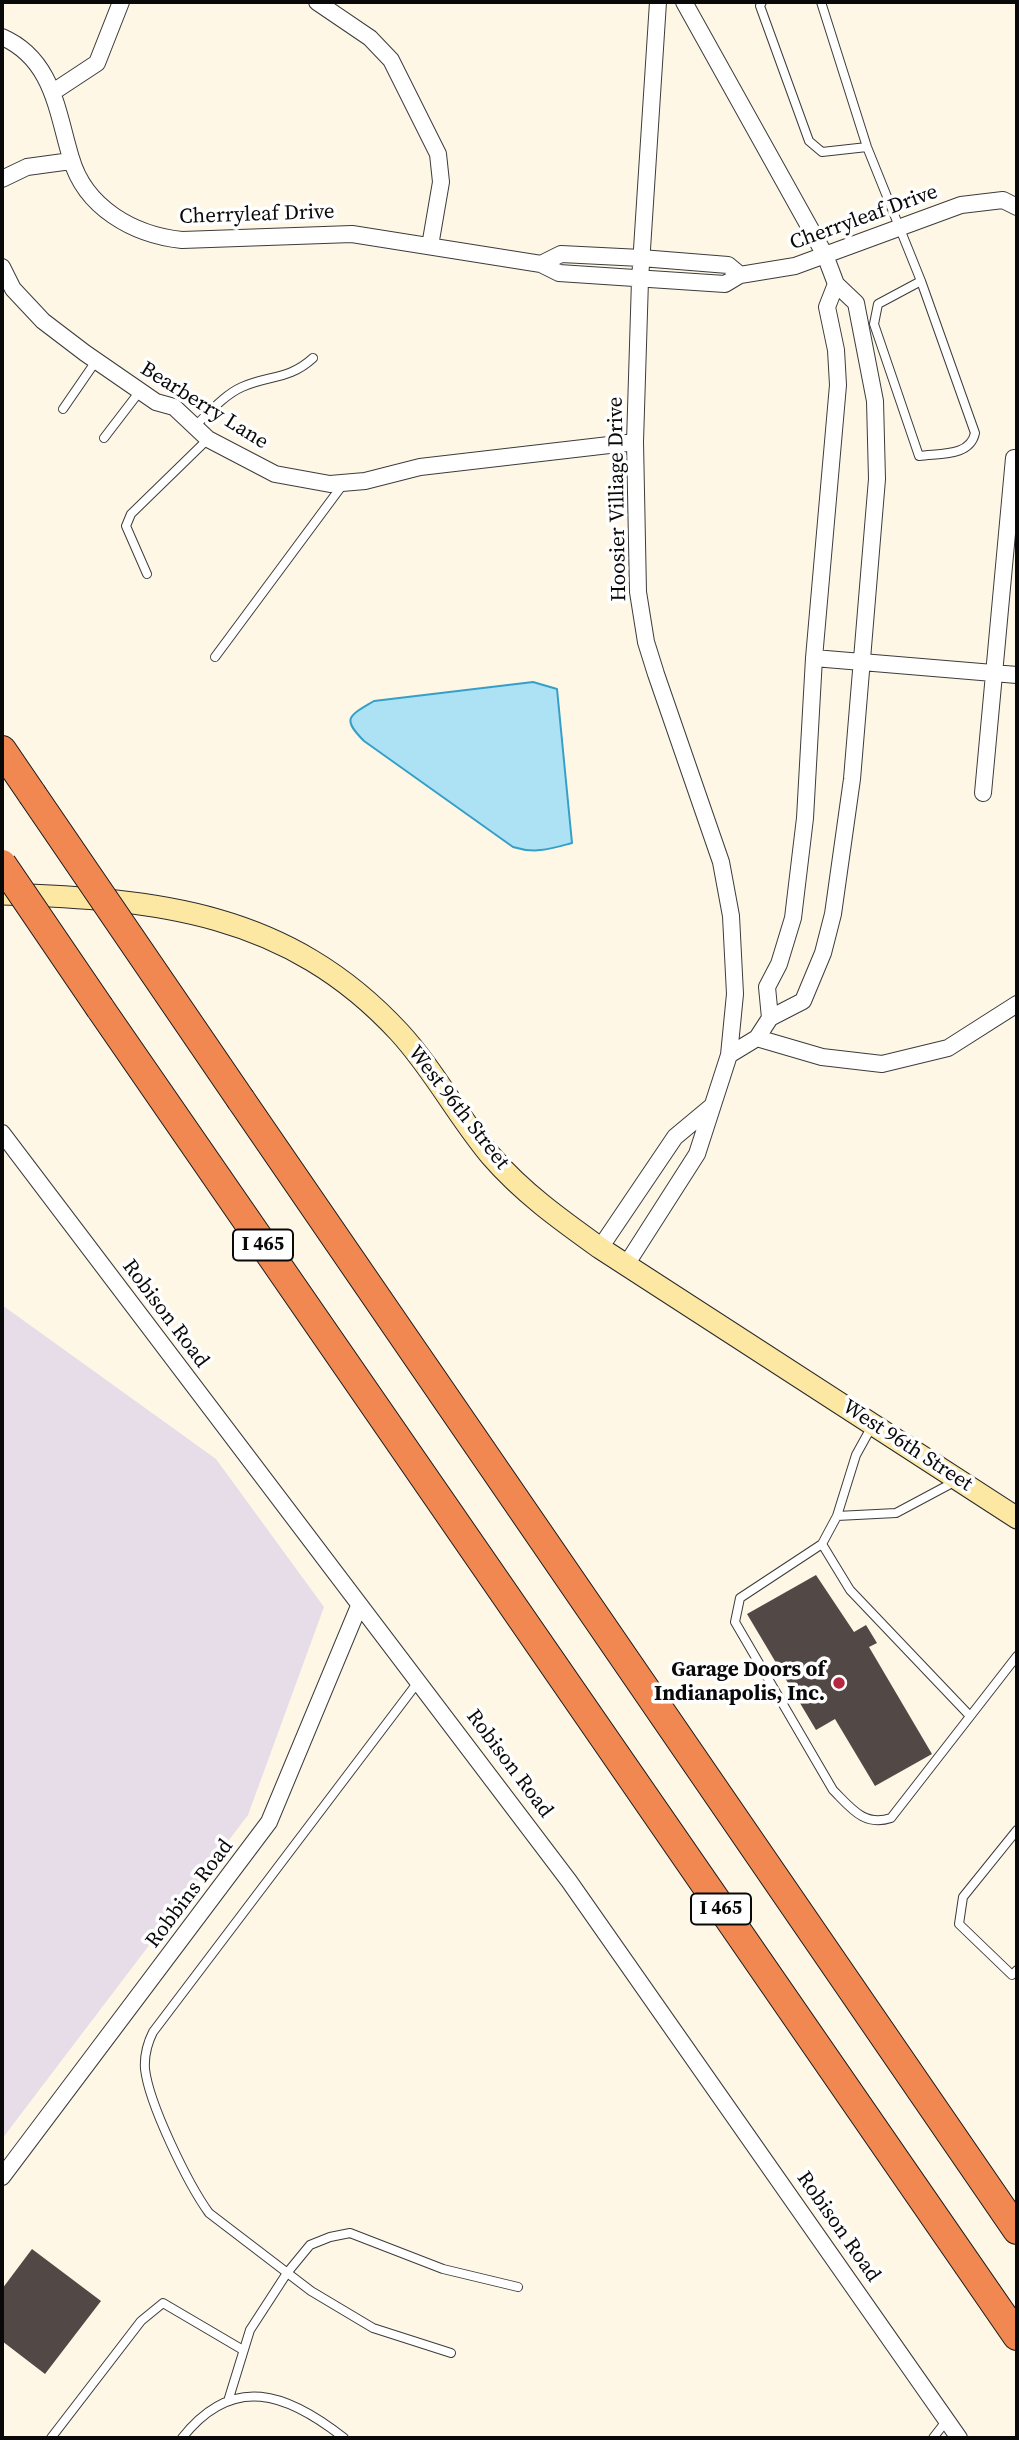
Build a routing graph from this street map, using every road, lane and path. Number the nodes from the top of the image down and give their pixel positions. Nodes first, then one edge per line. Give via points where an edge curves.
1 (121, 2) edge
2 (317, 2) edge
3 (658, 2) edge
4 (684, 2) edge
5 (762, 2) edge
6 (821, 2) edge
7 (2, 37) edge
8 (53, 92) junction
9 (867, 147) junction
10 (71, 161) junction
11 (2, 179) edge
12 (1017, 191) edge
13 (1010, 204) edge
14 (900, 227) junction
15 (430, 246) junction
16 (825, 255) junction
17 (641, 258) junction
18 (541, 264) junction
19 (2, 267) edge
20 (740, 275) junction
21 (640, 280) junction
22 (921, 281) junction
23 (836, 284) junction
24 (313, 358) dead end
25 (96, 361) junction
26 (140, 391) junction
27 (63, 409) dead end
28 (195, 426) junction
29 (104, 438) dead end
30 (208, 439) junction
31 (635, 442) junction
32 (1017, 459) edge
33 (344, 483) junction
34 (147, 574) dead end
35 (215, 657) dead end
36 (814, 658) junction
37 (859, 661) junction
38 (994, 673) junction
39 (1017, 675) edge
40 (2, 750) edge
41 (984, 793) dead end
42 (2, 864) edge
43 (2, 894) edge
44 (1017, 1003) edge
45 (769, 1018) junction
46 (757, 1038) junction
47 (729, 1055) junction
48 (713, 1105) junction
49 (4, 1140) edge
50 (600, 1248) junction
51 (626, 1265) junction
52 (873, 1424) junction
53 (958, 1480) junction
54 (837, 1516) junction
55 (1017, 1518) edge
56 (822, 1544) junction
57 (359, 1606) junction
58 (1017, 1656) edge
59 (418, 1682) junction
60 (970, 1716) junction
61 (1017, 1830) edge
62 (1017, 1970) edge
63 (2, 2177) edge
64 (1017, 2231) edge
65 (287, 2273) junction
66 (518, 2287) dead end
67 (1017, 2336) edge
68 (243, 2350) junction
69 (451, 2353) dead end
70 (229, 2398) junction
71 (947, 2420) junction
72 (51, 2438) edge
73 (182, 2438) edge
74 (344, 2438) edge
75 (933, 2438) edge
76 (959, 2438) edge

1 - 8 street via 97,63
2 - 15 street via 370,38 391,60 439,154 441,182
3 - 17 street, Hoosier Villiage Drive
4 - 16 street
5 - 9 lane via 809,141 821,152
6 - 9 lane
7 - 8 street, Cherryleaf Drive via 34,60
8 - 10 street, Cherryleaf Drive
9 - 14 lane
10 - 11 street via 27,167
10 - 15 street, Cherryleaf Drive via 104,209 129,226 162,238 332,233
12 - 13 street, Cherryleaf Drive
13 - 14 street, Cherryleaf Drive via 973,202
14 - 16 street, Cherryleaf Drive
14 - 22 lane
15 - 18 street, Cherryleaf Drive
16 - 20 street, Cherryleaf Drive via 795,266
16 - 23 street
17 - 18 street, Cherryleaf Drive via 561,254
17 - 20 street, Cherryleaf Drive via 728,265
17 - 21 street, Hoosier Villiage Drive
18 - 21 street, Cherryleaf Drive via 559,273
19 - 25 street, Bearberry Lane via 13,289 43,321
20 - 21 street, Cherryleaf Drive via 724,284
21 - 31 street, Hoosier Villiage Drive
22 - 22 lane via 878,304 874,324 919,456 965,450 975,433
23 - 36 street via 828,307 838,385
23 - 37 street via 856,303 875,401 877,479
24 - 28 lane via 288,376 233,392
25 - 26 street, Bearberry Lane
25 - 27 lane
26 - 28 street, Bearberry Lane via 174,407
26 - 29 lane
28 - 30 street, Bearberry Lane
30 - 33 street, Bearberry Lane via 275,474
30 - 34 lane via 131,514 126,526
31 - 33 street, Bearberry Lane via 420,467
31 - 47 street, Hoosier Villiage Drive via 638,592 646,642 721,862 729,906 735,994
32 - 38 street
33 - 35 lane
36 - 37 street
36 - 45 street via 805,818 793,918 767,987
37 - 38 street
37 - 45 street via 852,779 833,914 803,1000
38 - 39 street
38 - 41 street
40 - 64 highway, I 465, bridge
42 - 67 highway, I 465, bridge
43 - 50 street, West 96th Street via 175,909 239,925 290,947 351,987 400,1033 491,1155 537,1203
44 - 46 street via 948,1048 882,1064 822,1057
45 - 46 street
46 - 47 street
47 - 48 street, Hoosier Villiage Drive
48 - 50 street via 675,1137
48 - 51 street, Hoosier Villiage Drive via 697,1154
49 - 57 street, Robison Road
50 - 51 street, West 96th Street
51 - 52 street, West 96th Street
52 - 53 street, West 96th Street
52 - 54 lane via 856,1455
53 - 54 lane via 896,1513
53 - 55 street, West 96th Street
54 - 56 lane
56 - 60 lane via 850,1590
56 - 60 lane via 740,1598 735,1622 833,1790 855,1813 869,1820 891,1818
57 - 59 street, Robison Road
57 - 63 street, Robbins Road via 269,1822
58 - 60 lane
59 - 65 lane via 153,2032 146,2048 145,2069 153,2098 198,2197 232,2233
59 - 71 street, Robison Road via 632,1968
61 - 62 lane via 964,1897 959,1924 1012,1975
65 - 66 lane via 310,2245 350,2233 443,2269
65 - 68 lane via 250,2330
65 - 69 lane via 373,2328
68 - 70 lane
68 - 72 lane via 163,2303 141,2321
70 - 73 lane via 197,2419
70 - 74 lane via 271,2396 313,2414
71 - 75 lane
71 - 76 street, Robison Road

